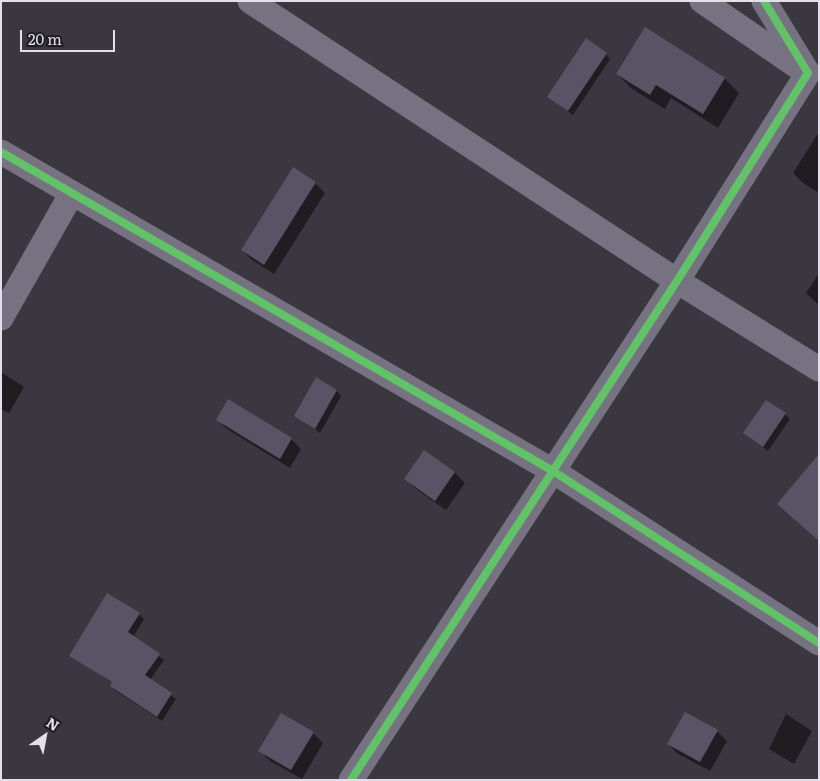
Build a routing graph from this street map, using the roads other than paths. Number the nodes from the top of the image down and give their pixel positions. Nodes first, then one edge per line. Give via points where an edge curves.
1 (250, 1) edge
2 (702, 1) edge
3 (764, 1) edge
4 (814, 77) edge
5 (1, 152) edge
6 (72, 193) junction
7 (677, 281) junction
8 (1, 318) edge
9 (819, 370) edge
10 (553, 471) junction
11 (819, 644) edge
12 (351, 780) edge

1 - 7 street
2 - 4 street
3 - 4 street
4 - 7 street
5 - 6 street
6 - 8 street
6 - 10 street
7 - 9 street
7 - 10 street
10 - 11 street
10 - 12 street

